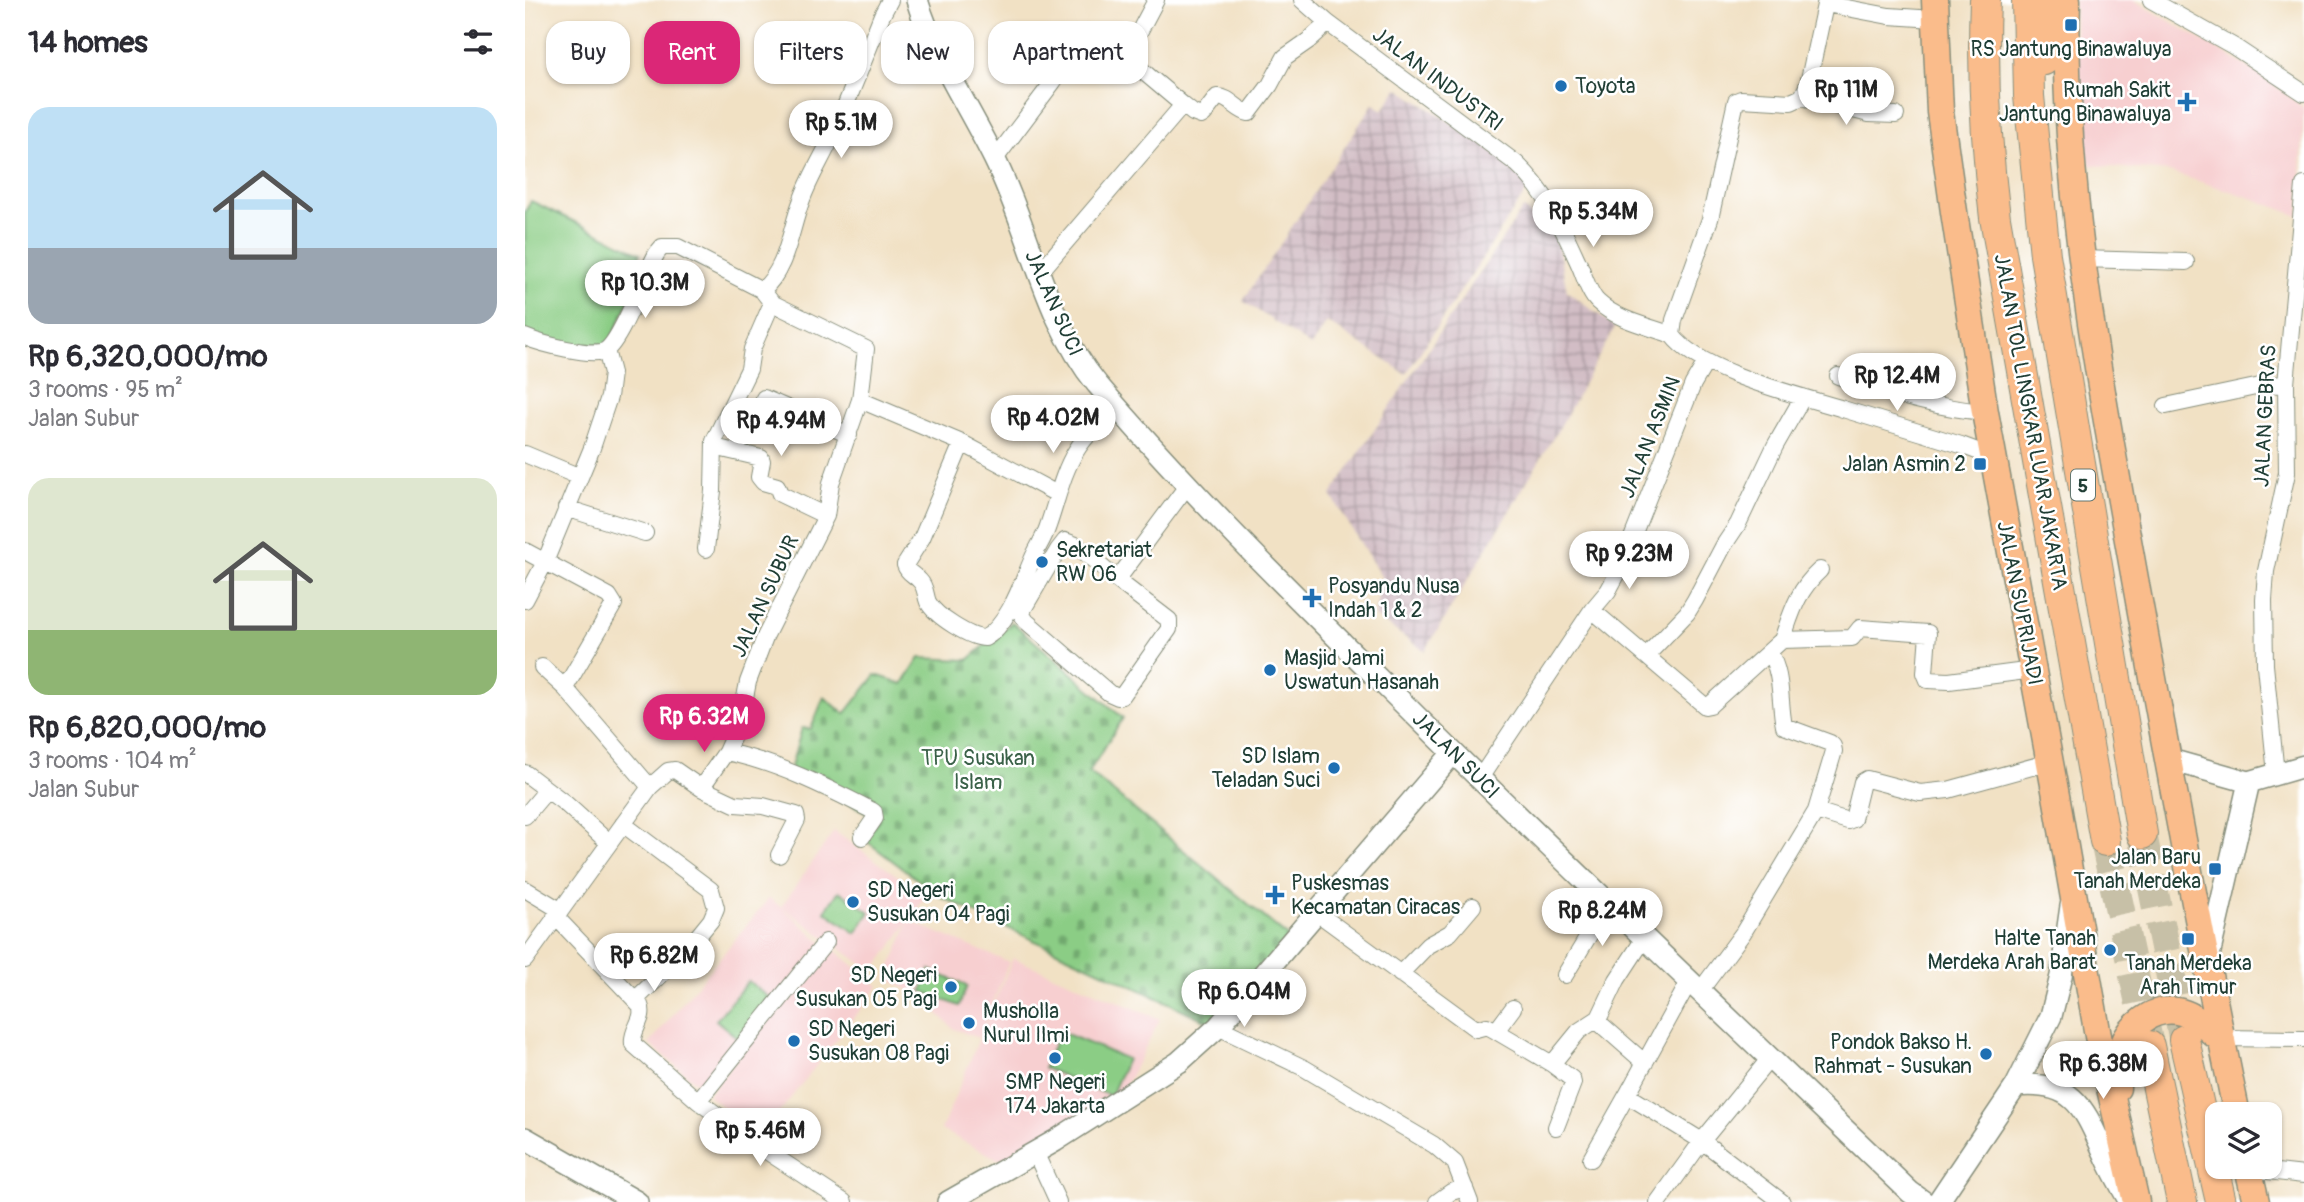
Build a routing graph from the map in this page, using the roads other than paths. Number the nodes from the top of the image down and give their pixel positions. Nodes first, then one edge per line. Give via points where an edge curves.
1 (890, 0) edge
2 (917, 0) edge
3 (1156, 0) edge
4 (1302, 0) edge
5 (1967, 0) edge
6 (1985, 0) edge
7 (2028, 0) edge
8 (2050, 0) edge
9 (2067, 0) edge
10 (2151, 0) edge
11 (1826, 2) edge
12 (1935, 9) edge
13 (1328, 23) junction
14 (1051, 84) edge
15 (2304, 93) edge
16 (1802, 97) junction
17 (1183, 105) junction
18 (1896, 115) dead end
19 (1986, 123) junction
20 (2032, 136) junction
21 (995, 159) junction
22 (2304, 185) edge
23 (2302, 232) edge
24 (2081, 259) junction
25 (2186, 262) dead end
26 (1040, 272) junction
27 (762, 289) junction
28 (772, 303) junction
29 (1672, 335) junction
30 (525, 337) edge
31 (606, 350) junction
32 (1706, 362) junction
33 (1838, 376) dead end
34 (2286, 383) junction
35 (1803, 397) junction
36 (764, 398) dead end
37 (860, 400) junction
38 (2166, 407) dead end
39 (1117, 408) junction
40 (1985, 412) junction
41 (849, 435) junction
42 (962, 443) junction
43 (714, 447) junction
44 (525, 454) edge
45 (1993, 457) junction
46 (2287, 472) junction
47 (2304, 474) edge
48 (580, 477) junction
49 (1187, 486) junction
50 (1057, 494) junction
51 (566, 508) junction
52 (826, 516) junction
53 (645, 533) dead end
54 (706, 549) dead end
55 (525, 551) edge
56 (545, 562) junction
57 (1820, 570) dead end
58 (1036, 571) junction
59 (1117, 580) junction
60 (525, 600) edge
61 (1592, 610) junction
62 (1783, 640) junction
63 (1769, 652) junction
64 (1646, 656) junction
65 (541, 667) dead end
66 (2033, 670) junction
67 (565, 688) junction
68 (726, 752) junction
69 (1453, 753) junction
70 (2167, 759) junction
71 (2050, 762) junction
72 (2304, 766) edge
73 (525, 773) edge
74 (2276, 774) junction
75 (1480, 778) junction
76 (2249, 782) junction
77 (650, 787) junction
78 (701, 788) junction
79 (547, 790) junction
80 (1816, 811) junction
81 (525, 816) edge
82 (622, 824) junction
83 (2142, 834) tunnel mouth
84 (862, 837) dead end
85 (2105, 841) tunnel mouth
86 (609, 843) junction
87 (779, 855) dead end
88 (525, 889) edge
89 (2073, 894) junction
90 (1609, 902) junction
91 (1473, 906) dead end
92 (1316, 912) junction
93 (557, 913) junction
94 (1645, 937) junction
95 (826, 942) dead end
96 (525, 960) edge
97 (2208, 963) junction
98 (1401, 974) junction
99 (1565, 975) dead end
100 (1695, 986) junction
101 (636, 999) junction
102 (1513, 1008) dead end
103 (1596, 1020) junction
104 (1218, 1027) junction
105 (1496, 1031) junction
106 (2222, 1039) junction
107 (2304, 1039) edge
108 (2184, 1040) tunnel mouth
109 (2149, 1046) tunnel mouth
110 (1770, 1058) junction
111 (1552, 1063) junction
112 (1645, 1063) junction
113 (2017, 1086) junction
114 (1627, 1095) junction
115 (698, 1101) junction
116 (2235, 1102) edge
117 (2117, 1118) junction
118 (1556, 1127) dead end
119 (525, 1138) edge
120 (1702, 1142) junction
121 (1035, 1152) junction
122 (1591, 1159) dead end
123 (2282, 1172) edge
124 (2304, 1175) edge
125 (2251, 1179) edge
126 (1468, 1195) edge
127 (637, 1202) edge
128 (844, 1202) edge
129 (948, 1202) edge
130 (1058, 1202) edge
131 (1437, 1202) edge
132 (1658, 1202) edge
133 (1782, 1202) edge
134 (1924, 1202) edge
135 (1938, 1202) edge
136 (2130, 1202) edge
137 (2136, 1202) edge
138 (2182, 1202) edge
139 (2221, 1202) edge
140 (2256, 1202) edge

1 - 27 street via 801,201 777,271
2 - 21 street, JALAN SUCI via 939,54
3 - 17 street via 1126,57
4 - 13 street, JALAN INDUSTRI
5 - 19 highway via 1971,59
6 - 19 highway, JALAN TOL LINGKAR LUAR JAKARTA / 5
7 - 20 highway, JALAN TOL LINGKAR LUAR JAKARTA / 5
8 - 20 highway
9 - 24 main road via 2069,149
10 - 15 street
11 - 12 street via 1889,16
11 - 16 street
12 - 40 main road, JALAN SUPRIJADI via 1940,112
13 - 17 street via 1285,57 1249,113 1222,96 1201,116
13 - 29 street, JALAN INDUSTRI via 1534,180 1596,301 1617,315
14 - 21 street
16 - 18 street via 1869,114
16 - 29 street via 1791,102 1736,101 1710,219
17 - 26 street
19 - 85 highway, JALAN TOL LINGKAR LUAR JAKARTA / 5 via 1996,218
20 - 83 highway, JALAN TOL LINGKAR LUAR JAKARTA / 5 via 2045,255
21 - 26 street, JALAN SUCI
22 - 23 street, JALAN GEBRAS
23 - 34 street, JALAN GEBRAS
24 - 25 street
24 - 70 main road
26 - 39 street, JALAN SUCI via 1073,351
27 - 28 street
27 - 31 street via 689,251 662,247
28 - 37 street, JALAN SUBUR via 866,349
28 - 43 street
29 - 32 street, JALAN INDUSTRI
30 - 31 street via 582,351
31 - 48 street via 612,373 609,397
32 - 35 street, JALAN INDUSTRI
32 - 61 street, JALAN ASMIN via 1693,384 1619,571
33 - 40 street
34 - 38 street
34 - 46 street, JALAN GEBRAS
35 - 45 street, JALAN INDUSTRI
35 - 64 street via 1695,600
36 - 41 street
37 - 41 street, JALAN SUBUR
37 - 42 street
39 - 49 street, JALAN SUCI
39 - 50 street via 1082,441
40 - 45 main road, JALAN SUPRIJADI
41 - 52 street, JALAN SUBUR via 831,483
42 - 50 street
42 - 58 street via 905,568 921,581 938,613 981,638 990,635
43 - 52 street via 761,458 762,482
43 - 54 street
44 - 48 street
45 - 66 main road, JALAN SUPRIJADI
46 - 47 street
46 - 74 street, JALAN GEBRAS via 2263,600
48 - 51 street
49 - 59 street
49 - 69 street, JALAN SUCI
50 - 58 street
51 - 53 street
51 - 56 street
52 - 68 street, JALAN SUBUR via 765,638
55 - 56 street
56 - 60 street
56 - 67 street via 609,596 614,604
57 - 62 street via 1798,595
58 - 59 street via 1065,541
58 - 59 street via 1021,610 1023,617 1118,697 1170,626 1163,614
61 - 64 street
61 - 75 street, JALAN ASMIN
62 - 63 street
62 - 66 street via 1852,638 1860,628 1927,633 1928,680
63 - 64 street via 1707,706
63 - 80 street via 1779,674 1784,726 1833,746
65 - 67 street
66 - 71 main road, JALAN SUPRIJADI
67 - 77 street
68 - 78 street, JALAN SUBUR
68 - 84 street via 786,769 871,810 875,818
69 - 75 street, JALAN SUCI
69 - 92 street
70 - 76 street
70 - 97 main road
71 - 80 street via 1948,790 1920,793 1867,779 1862,782 1853,819
71 - 89 main road, JALAN SUPRIJADI
72 - 74 street
73 - 79 street
74 - 76 street
75 - 90 street, JALAN SUCI
76 - 97 street
77 - 78 street via 675,770
77 - 82 street
78 - 87 street via 735,804 796,815
79 - 81 street
79 - 86 street
80 - 100 street via 1743,933
82 - 86 street
82 - 101 street via 711,890 716,908 685,952
86 - 93 street
88 - 93 street
89 - 113 street via 2056,999
89 - 117 main road, JALAN SUPRIJADI
90 - 94 street, JALAN SUCI
90 - 99 street
91 - 98 street via 1450,933 1428,946
92 - 98 street
92 - 104 street
93 - 96 street
93 - 101 street
94 - 100 street, JALAN SUCI
94 - 103 street
95 - 115 street
97 - 106 main road
98 - 105 street via 1476,1029 1487,1026
100 - 110 street, JALAN SUCI
100 - 112 street
101 - 115 street via 642,1015 633,1044
102 - 105 street
103 - 111 street via 1579,1031
103 - 112 street
104 - 121 street via 1179,1062
104 - 126 street via 1314,1074 1434,1145 1455,1163
105 - 111 street
106 - 107 street
106 - 116 main road
106 - 117 main road via 2182,1012 2168,1011 2142,1020 2130,1030 2122,1048
108 - 139 highway
109 - 138 highway
110 - 120 street
110 - 134 street, JALAN SUCI
111 - 118 street via 1573,1081
112 - 114 street
113 - 135 street
113 - 136 street via 2047,1085 2084,1110
114 - 120 street
114 - 122 street
115 - 128 street
117 - 137 main road, JALAN SUPRIJADI
119 - 127 street
120 - 132 street
120 - 133 street
121 - 129 street
121 - 130 street
123 - 124 street
125 - 140 main road
126 - 131 street via 1451,1192

